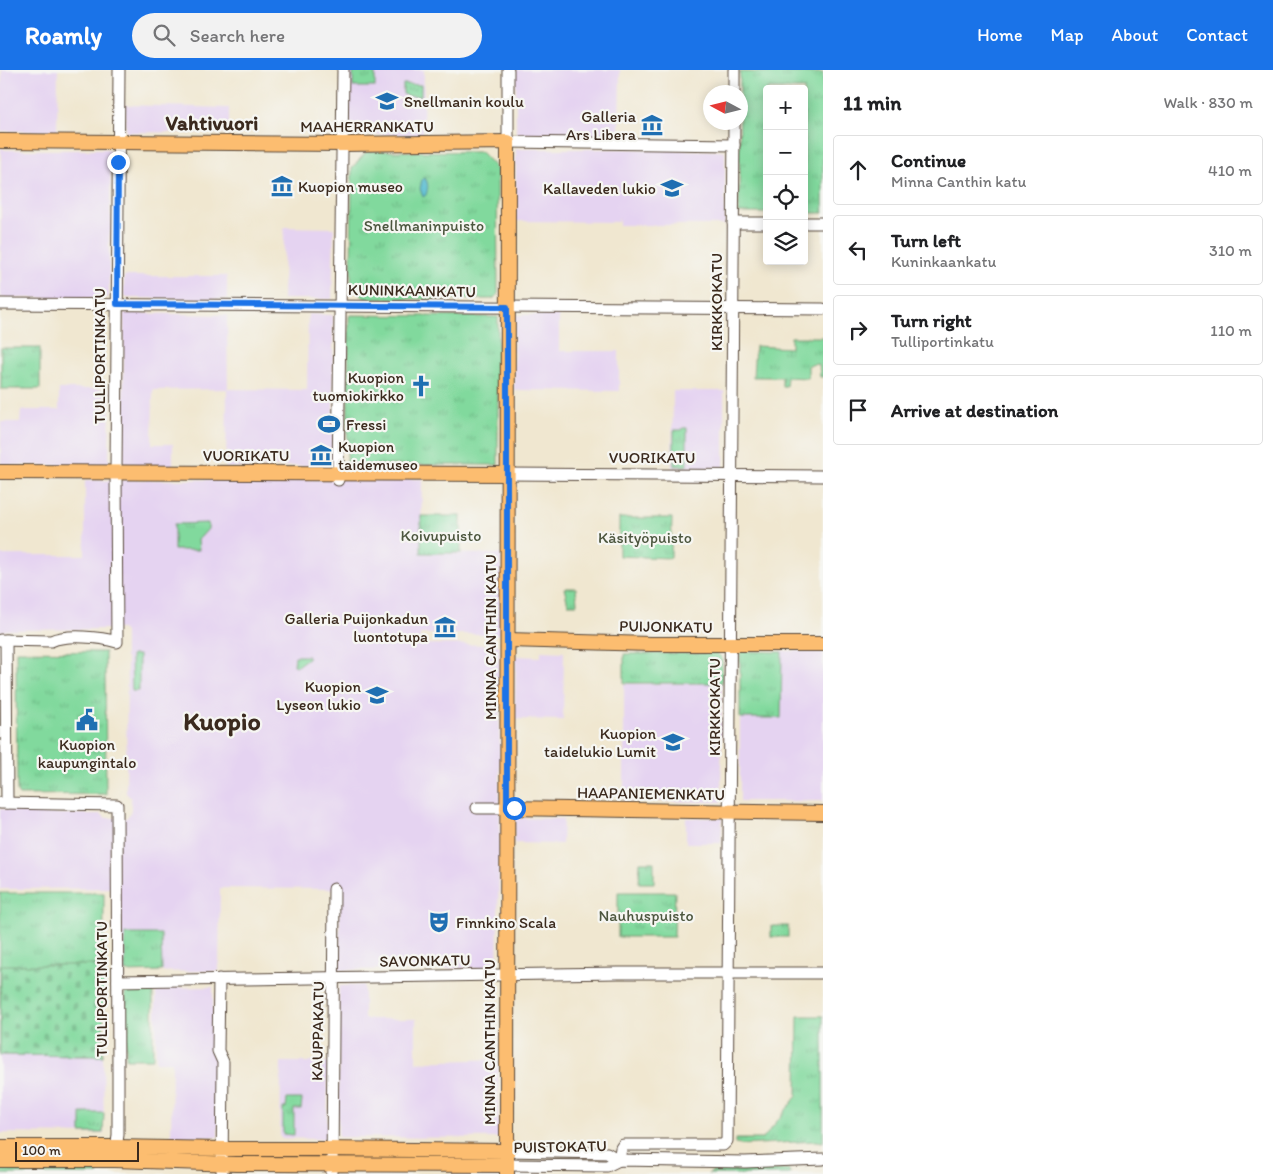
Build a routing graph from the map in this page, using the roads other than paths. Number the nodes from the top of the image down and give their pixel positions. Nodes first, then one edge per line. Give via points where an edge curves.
1 (119, 70) edge
2 (343, 70) edge
3 (508, 70) edge
4 (734, 70) edge
5 (734, 85) edge
6 (734, 130) edge
7 (0, 141) edge
8 (118, 142) junction
9 (508, 142) junction
10 (342, 144) junction
11 (734, 145) junction
12 (733, 222) junction
13 (763, 222) edge
14 (808, 222) edge
15 (823, 222) edge
16 (0, 304) edge
17 (117, 304) junction
18 (340, 306) junction
19 (507, 307) junction
20 (732, 308) junction
21 (823, 309) edge
22 (0, 472) edge
23 (116, 472) junction
24 (507, 474) junction
25 (731, 475) junction
26 (823, 476) edge
27 (338, 477) junction
28 (3, 640) edge
29 (508, 640) junction
30 (730, 644) junction
31 (823, 644) edge
32 (3, 803) edge
33 (478, 808) dead end
34 (507, 808) junction
35 (729, 812) junction
36 (823, 813) edge
37 (334, 889) dead end
38 (728, 972) junction
39 (823, 973) edge
40 (507, 975) junction
41 (334, 977) junction
42 (219, 979) junction
43 (118, 981) junction
44 (0, 1147) edge
45 (333, 1149) junction
46 (0, 1160) edge
47 (115, 1160) edge
48 (618, 1160) junction
49 (823, 1160) edge
50 (223, 1162) edge
51 (507, 1163) edge
52 (332, 1169) edge

1 - 8 street, TULLIPORTINKATU
2 - 10 street
3 - 9 street, MINNA CANTHIN KATU
4 - 5 street
6 - 11 street, KIRKKOKATU
7 - 8 main road, MAAHERRANKATU
8 - 10 main road, MAAHERRANKATU
8 - 17 street, TULLIPORTINKATU
9 - 10 main road, MAAHERRANKATU
9 - 11 street, MAAHERRANKATU
9 - 19 main road, MINNA CANTHIN KATU
10 - 18 street
11 - 12 street, KIRKKOKATU
12 - 13 street
12 - 20 street, KIRKKOKATU
14 - 15 street
16 - 17 street, KUNINKAANKATU
17 - 18 street, KUNINKAANKATU
17 - 23 street, TULLIPORTINKATU
18 - 19 street, KUNINKAANKATU
18 - 27 street
19 - 20 street, KUNINKAANKATU
19 - 24 main road, MINNA CANTHIN KATU
20 - 21 street, KUNINKAANKATU
20 - 25 street, KIRKKOKATU
22 - 23 main road, VUORIKATU
23 - 27 main road, VUORIKATU
23 - 28 street, TULLIPORTINKATU via 117,642 103,638
24 - 25 street, VUORIKATU
24 - 27 main road, VUORIKATU
24 - 29 main road, MINNA CANTHIN KATU
25 - 26 street, VUORIKATU
25 - 30 street, KIRKKOKATU
28 - 32 street
29 - 30 main road, PUIJONKATU
29 - 34 main road, MINNA CANTHIN KATU
30 - 31 main road, PUIJONKATU
30 - 35 street, KIRKKOKATU
32 - 43 street, TULLIPORTINKATU via 117,805
33 - 34 street, HAAPANIEMENKATU
34 - 35 main road, HAAPANIEMENKATU
34 - 40 main road, MINNA CANTHIN KATU
35 - 36 main road, HAAPANIEMENKATU
35 - 38 street, KIRKKOKATU
37 - 41 street, KAUPPAKATU
38 - 39 street, SAVONKATU
38 - 40 street, SAVONKATU
38 - 48 street, KIRKKOKATU via 727,1141 723,1144 623,1145
40 - 41 street, SAVONKATU
40 - 51 main road, MINNA CANTHIN KATU
41 - 42 street, SAVONKATU
41 - 45 street, KAUPPAKATU
42 - 43 street, SAVONKATU
42 - 50 street via 218,1051 223,1062
43 - 47 street, TULLIPORTINKATU
44 - 47 main road, PUISTOKATU
45 - 50 main road, PUISTOKATU
45 - 51 main road, PUISTOKATU
45 - 52 street, KAUPPAKATU
46 - 47 main road, PUISTOKATU
47 - 50 main road, PUISTOKATU
48 - 49 street, PUISTOKATU
48 - 51 street, PUISTOKATU via 608,1152
50 - 52 main road, PUISTOKATU
51 - 52 main road, PUISTOKATU

